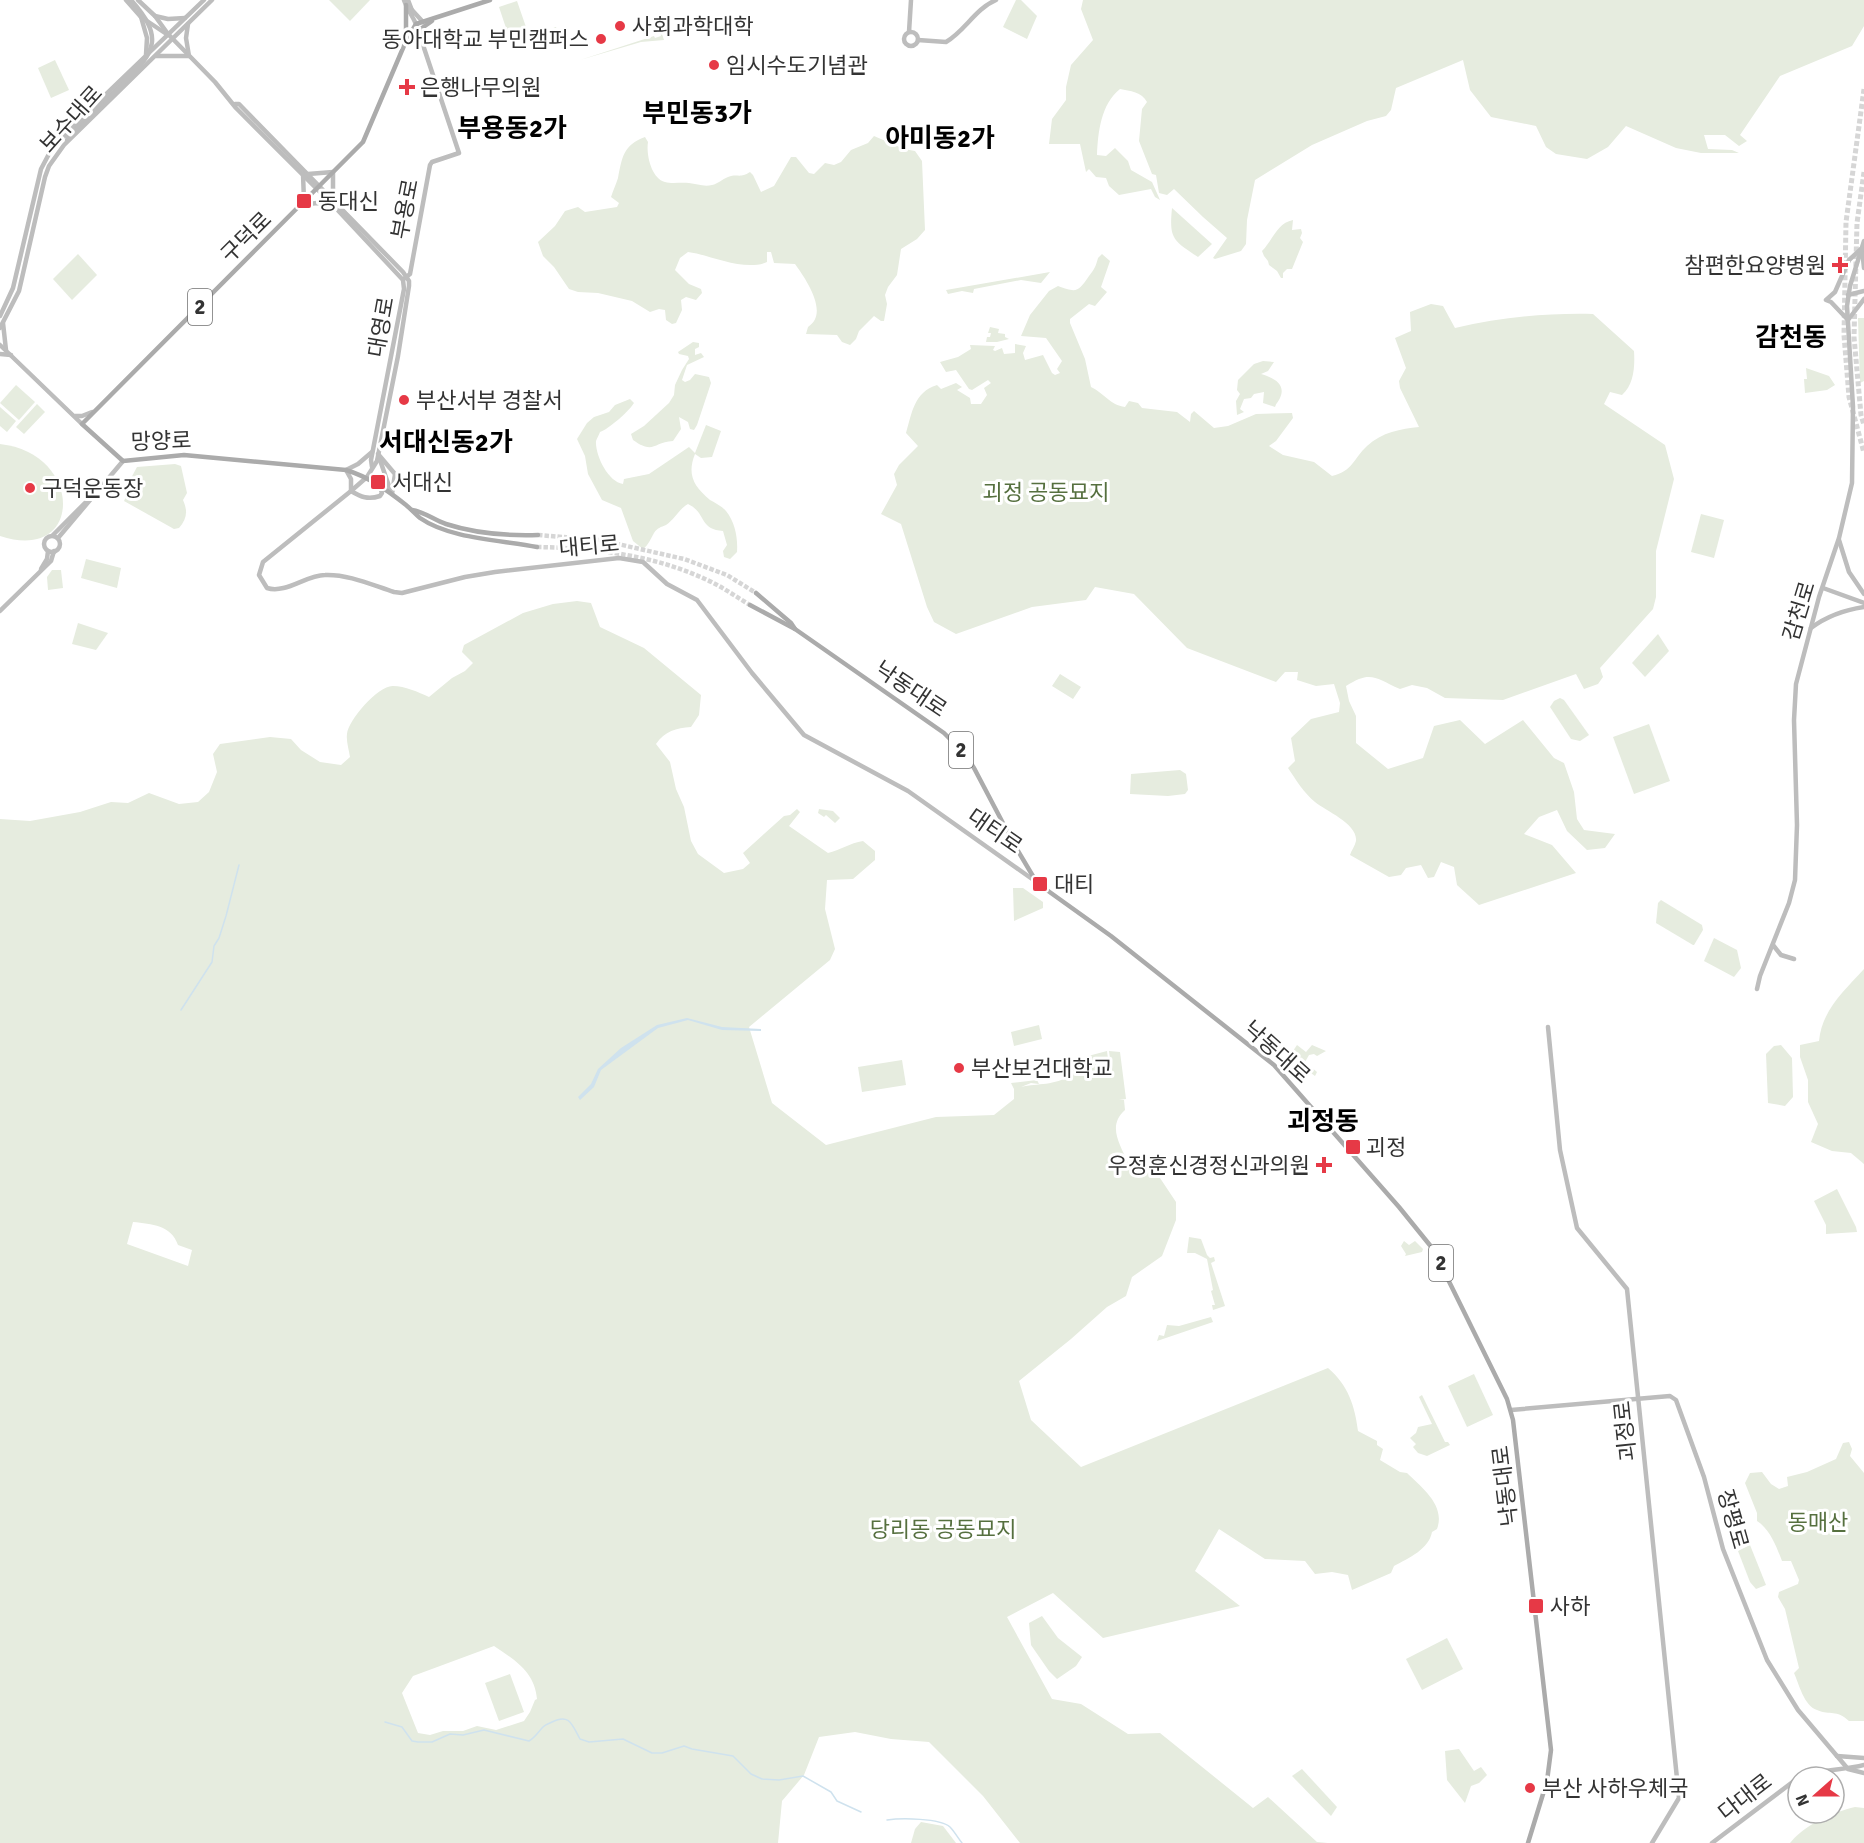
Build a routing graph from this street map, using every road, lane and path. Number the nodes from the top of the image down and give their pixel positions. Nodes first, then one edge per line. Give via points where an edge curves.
1 (128, 0) edge
2 (138, 0) edge
3 (204, 0) edge
4 (213, 0) edge
5 (490, 0) edge
6 (911, 0) edge
7 (996, 0) edge
8 (406, 2) edge
9 (412, 13) junction
10 (155, 16) junction
11 (141, 17) junction
12 (436, 17) junction
13 (186, 21) junction
14 (423, 22) junction
15 (416, 24) junction
16 (909, 32) junction
17 (168, 34) junction
18 (420, 36) junction
19 (172, 39) junction
20 (918, 40) junction
21 (406, 41) junction
22 (146, 56) junction
23 (156, 56) junction
24 (189, 56) junction
25 (64, 145) junction
26 (333, 172) junction
27 (305, 174) junction
28 (318, 187) junction
29 (332, 201) junction
30 (302, 203) junction
31 (1864, 241) edge
32 (1862, 249) junction
33 (22, 264) junction
34 (1864, 268) edge
35 (405, 278) junction
36 (1864, 291) edge
37 (1848, 296) junction
38 (1864, 299) edge
39 (0, 316) edge
40 (1848, 320) junction
41 (2, 325) edge
42 (0, 345) edge
43 (6, 350) junction
44 (0, 354) edge
45 (11, 355) junction
46 (100, 408) junction
47 (73, 415) junction
48 (82, 424) junction
49 (374, 449) junction
50 (378, 454) junction
51 (123, 461) junction
52 (372, 467) junction
53 (346, 470) junction
54 (367, 477) junction
55 (379, 485) junction
56 (351, 491) junction
57 (392, 494) junction
58 (412, 510) junction
59 (538, 535) tunnel mouth
60 (55, 536) junction
61 (1839, 538) junction
62 (537, 547) tunnel mouth
63 (48, 551) junction
64 (54, 551) junction
65 (40, 572) junction
66 (1823, 588) junction
67 (756, 593) tunnel mouth
68 (1864, 594) edge
69 (1864, 603) edge
70 (750, 604) tunnel mouth
71 (1864, 608) edge
72 (0, 611) edge
73 (1811, 628) junction
74 (795, 629) junction
75 (1037, 883) junction
76 (1773, 945) junction
77 (1794, 959) dead end
78 (1757, 989) dead end
79 (1548, 1027) dead end
80 (1639, 1399) junction
81 (1511, 1410) junction
82 (1837, 1756) junction
83 (1864, 1758) edge
84 (1864, 1765) edge
85 (1848, 1769) junction
86 (1864, 1773) edge
87 (1786, 1788) edge
88 (1528, 1843) edge
89 (1652, 1843) edge
90 (1712, 1843) edge

1 - 11 main road, 대영로
1 - 25 main road, bridge via 150,28 151,44 144,63 71,133
2 - 10 main road, 대영로
3 - 13 main road, 보수대로
4 - 13 main road, 보수대로
5 - 12 main road
6 - 16 main road
7 - 20 main road via 986,4 946,42
8 - 9 main road via 409,14
8 - 21 main road
9 - 14 main road
9 - 15 main road, 부용로
10 - 13 main road
10 - 17 main road, 대영로
11 - 17 main road, 대영로
11 - 22 main road via 147,38
12 - 14 main road
12 - 18 main road via 422,28
13 - 17 main road, 보수대로
13 - 19 main road, 보수대로
13 - 24 main road
14 - 15 main road
15 - 18 main road, 부용로
15 - 21 main road, 구덕로 / 2
16 - 20 main road via 916,34
16 - 20 main road via 904,37 907,45 915,45
17 - 19 main road, 대영로
17 - 22 main road, 보수대로
18 - 21 main road via 415,34
18 - 35 main road, 부용로 via 459,153 430,165 410,274
19 - 23 main road, 보수대로
19 - 24 main road, 대영로
21 - 26 main road, 구덕로 / 2 via 363,142
22 - 33 main road, 보수대로 via 63,136 44,161 34,192
23 - 24 main road
23 - 25 main road, 보수대로
24 - 27 main road, 대영로
25 - 33 main road, 보수대로 via 45,177
26 - 27 main road
26 - 28 main road, 구덕로 / 2
26 - 29 main road
27 - 28 main road, 대영로
27 - 30 main road
28 - 29 main road, 대영로
28 - 30 main road, 구덕로 / 2
29 - 30 main road
29 - 35 main road, 대영로
30 - 46 main road, 구덕로 / 2
31 - 32 main road, 감천로
32 - 34 main road
32 - 37 main road, 감천로
32 - 40 main road via 1849,260 1835,292 1826,300
33 - 39 main road, 보수대로
33 - 41 main road, 보수대로 via 19,291
35 - 49 main road, 대영로
35 - 50 main road, 대영로 via 409,286 404,322
36 - 37 main road
37 - 40 main road, 감천로
38 - 40 main road
40 - 61 main road, 감천로 via 1853,471
41 - 43 main road
42 - 43 main road, 망양로
43 - 45 main road, 망양로
44 - 45 main road
45 - 47 main road, 망양로
46 - 47 main road via 85,415
46 - 48 main road, 구덕로 / 2
47 - 48 main road, 망양로
48 - 51 main road, 망양로
49 - 52 main road, 대영로
49 - 53 main road
50 - 52 main road, 대영로
50 - 57 main road
50 - 57 main road via 395,474
51 - 53 main road, 망양로 via 184,455
51 - 60 main road
52 - 54 main road, 대영로
53 - 54 main road, 망양로
53 - 56 main road
54 - 55 main road
54 - 56 main road, 대티로
55 - 56 main road via 382,493 376,498
55 - 57 main road
56 - 75 main road, 대티로 via 263,562 259,575 267,588 279,590 327,574 402,592 495,572 605,559 637,560 667,584 697,600 804,735 908,791
57 - 58 main road
58 - 59 main road via 466,530 493,535
58 - 62 main road via 420,518 455,532
60 - 63 main road via 44,542
60 - 64 main road via 60,547
61 - 66 main road, 감천로
61 - 68 main road via 1849,572
63 - 64 main road
63 - 65 main road
64 - 65 main road via 51,561
65 - 72 main road
66 - 69 main road
66 - 73 main road, 감천로
67 - 74 main road, 낙동대로 / 2
70 - 74 main road, 낙동대로 / 2
71 - 73 main road via 1824,618
73 - 76 main road, 감천로 via 1795,700 1795,880
74 - 75 main road, 낙동대로 / 2 via 922,716 959,747
75 - 81 main road, 낙동대로 / 2 via 1111,936 1274,1065 1338,1136 1433,1249
76 - 77 main road via 1781,956
76 - 78 main road, 감천로
79 - 80 main road, 괴정로 via 1560,1150 1577,1228 1627,1289
80 - 81 main road, 장평로
80 - 82 main road, 장평로 via 1670,1396 1676,1400 1704,1477 1723,1550 1767,1660 1797,1710
80 - 89 main road, 괴정로 via 1679,1798
81 - 88 main road, 낙동대로 / 2 via 1551,1750 1547,1781
82 - 83 main road
82 - 85 main road, 장평로
84 - 85 main road, 다대로
85 - 86 main road
87 - 90 main road, 다대로

